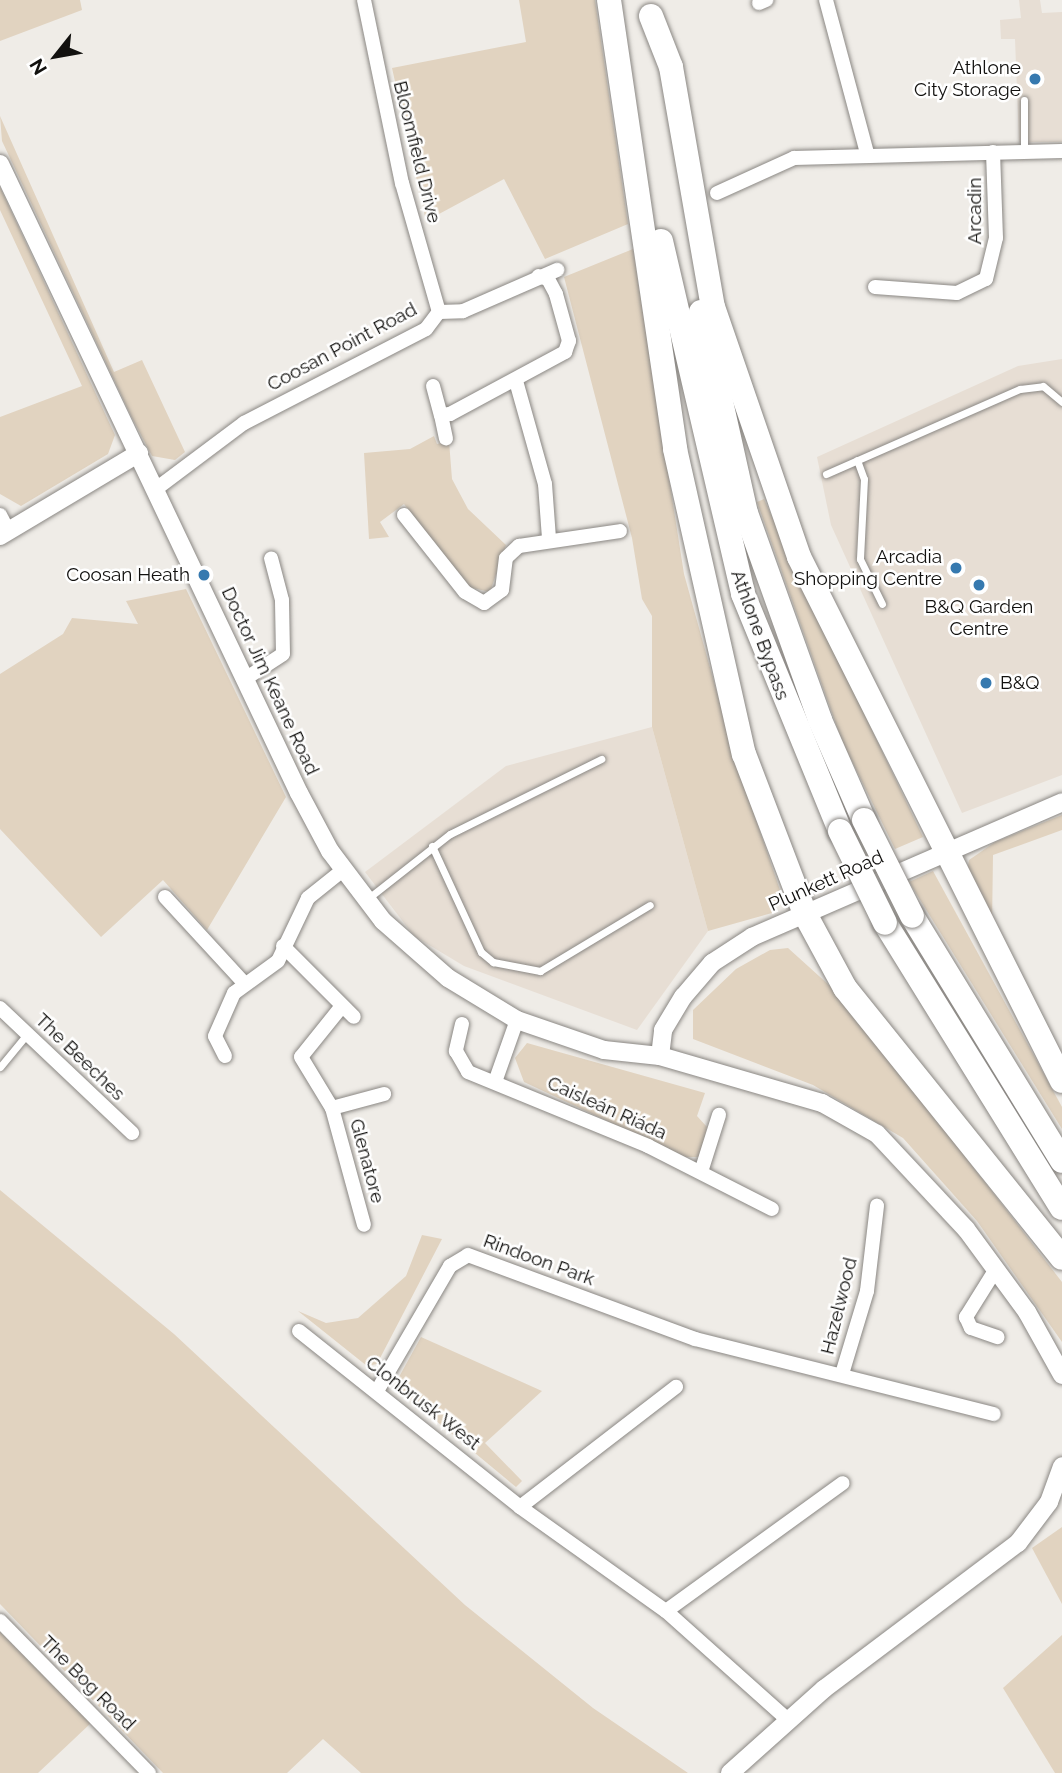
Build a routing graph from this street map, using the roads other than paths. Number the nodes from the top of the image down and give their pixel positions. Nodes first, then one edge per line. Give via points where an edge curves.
1 (364, 0) edge
2 (609, 0) edge
3 (622, 0) edge
4 (826, 0) edge
5 (650, 8) edge
6 (1024, 100) dead end
7 (1024, 151) junction
8 (1062, 151) edge
9 (993, 152) junction
10 (867, 153) junction
11 (0, 164) edge
12 (717, 193) dead end
13 (557, 270) dead end
14 (538, 276) junction
15 (875, 287) dead end
16 (439, 312) junction
17 (516, 381) junction
18 (433, 386) dead end
19 (1062, 402) edge
20 (441, 415) junction
21 (446, 438) dead end
22 (139, 453) junction
23 (857, 460) junction
24 (826, 474) dead end
25 (156, 489) junction
26 (404, 514) dead end
27 (3, 527) edge
28 (620, 531) dead end
29 (549, 539) junction
30 (271, 558) dead end
31 (882, 604) dead end
32 (245, 679) junction
33 (601, 760) dead end
34 (1062, 803) edge
35 (432, 846) junction
36 (946, 851) junction
37 (343, 870) junction
38 (165, 897) dead end
39 (365, 900) junction
40 (650, 905) dead end
41 (805, 914) junction
42 (283, 946) junction
43 (244, 983) junction
44 (342, 1006) junction
45 (0, 1008) edge
46 (354, 1017) dead end
47 (517, 1020) junction
48 (462, 1024) dead end
49 (28, 1033) junction
50 (225, 1056) dead end
51 (660, 1056) junction
52 (0, 1067) edge
53 (1062, 1081) edge
54 (495, 1082) junction
55 (384, 1094) dead end
56 (332, 1108) junction
57 (719, 1115) dead end
58 (132, 1133) dead end
59 (1062, 1161) edge
60 (701, 1172) junction
61 (877, 1206) dead end
62 (1062, 1208) edge
63 (772, 1209) dead end
64 (364, 1225) dead end
65 (1062, 1258) edge
66 (996, 1269) junction
67 (299, 1331) dead end
68 (997, 1337) dead end
69 (756, 1353) joint
70 (842, 1374) junction
71 (1062, 1375) edge
72 (676, 1387) dead end
73 (377, 1391) junction
74 (993, 1414) dead end
75 (1062, 1466) edge
76 (843, 1483) dead end
77 (520, 1507) junction
78 (666, 1611) junction
79 (0, 1621) edge
80 (788, 1720) junction
81 (149, 1773) edge
82 (730, 1773) edge

1 - 16 street, Bloomfield Drive via 402,183
2 - 41 highway via 694,553 744,754
3 - 62 highway, Athlone Bypass, bridge via 673,309 743,594 840,831 885,923
4 - 10 street
5 - 36 highway via 671,67 713,307 749,423 799,557
5 - 59 highway, Athlone Bypass, bridge via 729,451 776,606 864,820 912,916
6 - 7 lane
7 - 8 street
7 - 9 street
9 - 10 street
9 - 15 street, Arcadin via 996,237 986,279 957,293
10 - 12 street via 784,159
11 - 22 street, Doctor Jim Keane Road
13 - 14 street, Coosan Point Road
14 - 16 street, Coosan Point Road via 463,311
14 - 17 street via 551,283 568,345
16 - 25 street, Coosan Point Road via 426,329 244,423
17 - 20 street
17 - 29 street via 545,484
18 - 20 street
19 - 23 lane via 1043,386 1020,389
20 - 21 street
22 - 25 street, Doctor Jim Keane Road
22 - 27 street
23 - 24 lane
23 - 31 lane via 864,479 860,559
25 - 32 street, Doctor Jim Keane Road
26 - 29 street via 465,592 484,603 502,590 510,552
28 - 29 street
30 - 32 street via 283,610 283,654
32 - 37 street, Doctor Jim Keane Road
33 - 35 lane
34 - 36 street, Plunkett Road
35 - 39 lane
35 - 40 lane via 481,952 493,962 540,971
36 - 41 street, Plunkett Road
36 - 53 highway
37 - 39 street, Doctor Jim Keane Road
37 - 42 street via 312,894
38 - 43 street
39 - 47 street, Doctor Jim Keane Road via 435,968
41 - 51 street, Plunkett Road via 712,964 663,1030
41 - 65 highway via 845,988
42 - 43 street via 275,964
42 - 44 street
43 - 50 street via 216,1032
44 - 46 street
44 - 56 street, Glenatore via 301,1057
45 - 49 street, The Beeches
47 - 51 street, Doctor Jim Keane Road via 604,1050
47 - 54 street
48 - 54 street, Caisleán Riáda via 455,1045 460,1063
49 - 52 lane
49 - 58 street, The Beeches
51 - 66 street, Doctor Jim Keane Road via 822,1103 864,1125 912,1165
54 - 60 street, Caisleán Riáda
55 - 56 street, Glenatore
56 - 64 street, Glenatore
57 - 60 street
60 - 63 street, Caisleán Riáda
61 - 70 street, Hazelwood via 867,1292
66 - 68 street via 966,1317 971,1328
66 - 71 street, Doctor Jim Keane Road
67 - 73 street, Clonbrusk West
69 - 70 street, Hazelwood
69 - 73 street, Rindoon Park via 695,1339 464,1255 450,1266
70 - 74 street, Hazelwood
72 - 77 street
73 - 77 street, Clonbrusk West
75 - 80 street via 1049,1502 1018,1543
76 - 78 street
77 - 78 street, Clonbrusk West
78 - 80 street, Clonbrusk West
79 - 81 street, The Bog Road
80 - 82 street

